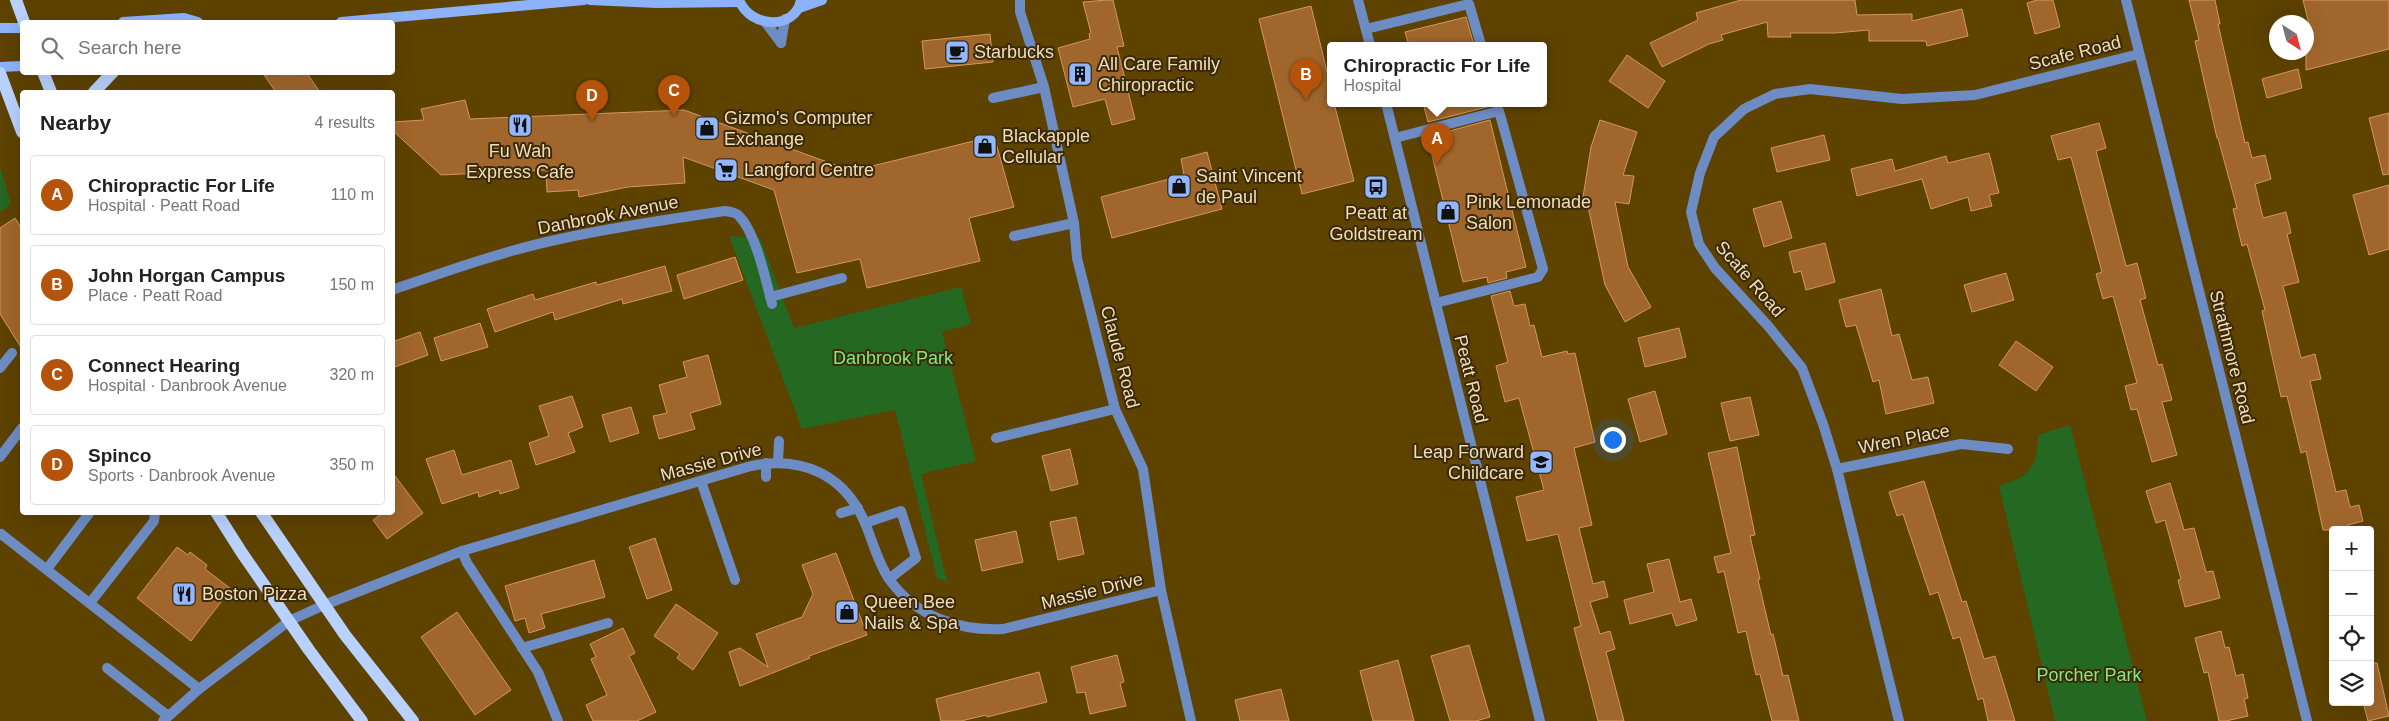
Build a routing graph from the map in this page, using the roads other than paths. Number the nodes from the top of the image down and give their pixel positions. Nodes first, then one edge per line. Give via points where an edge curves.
1 (16, 0) edge
2 (580, 0) edge
3 (590, 0) edge
4 (822, 0) edge
5 (1020, 0) edge
6 (1358, 0) edge
7 (2126, 0) edge
8 (739, 1) edge
9 (800, 4) edge
10 (786, 19) junction
11 (23, 20) edge
12 (154, 20) edge
13 (191, 20) edge
14 (376, 20) edge
15 (766, 23) junction
16 (0, 28) edge
17 (20, 28) edge
18 (1366, 29) junction
19 (1369, 42) edge
20 (1480, 42) edge
21 (2139, 54) junction
22 (20, 66) edge
23 (0, 67) edge
24 (0, 73) edge
25 (44, 75) edge
26 (110, 75) edge
27 (1044, 87) junction
28 (50, 90) edge
29 (96, 90) edge
30 (994, 98) dead end
31 (1387, 107) edge
32 (1498, 107) edge
33 (20, 127) edge
34 (1395, 138) junction
35 (1074, 223) junction
36 (1014, 236) dead end
37 (842, 278) dead end
38 (395, 289) edge
39 (1436, 303) junction
40 (12, 353) dead end
41 (0, 368) edge
42 (1115, 409) junction
43 (20, 431) edge
44 (996, 438) dead end
45 (778, 441) dead end
46 (2008, 449) dead end
47 (0, 457) edge
48 (778, 462) junction
49 (766, 463) junction
50 (1837, 469) junction
51 (766, 477) dead end
52 (701, 481) junction
53 (858, 508) junction
54 (841, 513) dead end
55 (88, 515) edge
56 (155, 515) edge
57 (218, 515) edge
58 (262, 515) edge
59 (865, 523) junction
60 (0, 535) edge
61 (462, 551) junction
62 (46, 569) junction
63 (889, 579) junction
64 (735, 580) dead end
65 (1161, 590) junction
66 (90, 603) junction
67 (324, 605) junction
68 (289, 621) junction
69 (608, 623) dead end
70 (522, 648) junction
71 (107, 668) dead end
72 (199, 688) junction
73 (166, 718) edge
74 (362, 721) edge
75 (413, 721) edge
76 (558, 721) edge
77 (1191, 721) edge
78 (1540, 721) edge
79 (1899, 721) edge
80 (2307, 721) edge

1 - 11 main road
2 - 14 main road
3 - 8 main road via 657,3
4 - 9 main road
5 - 27 street, Claude Road via 1020,12
6 - 18 street
7 - 21 street, Strathmore Road
8 - 15 main road via 745,12
9 - 10 main road
10 - 15 main road
10 - 15 street via 781,43
12 - 13 main road
16 - 17 main road
18 - 19 street
18 - 20 street via 1469,4
21 - 50 street, Scafe Road via 1975,95 1902,99 1810,89 1775,94 1744,109 1714,137 1700,173 1691,212 1699,244 1714,268 1770,327 1802,368
21 - 80 street, Strathmore Road
22 - 23 main road
24 - 33 main road
25 - 28 main road
26 - 29 main road
27 - 30 street
27 - 35 street, Claude Road
31 - 34 street, Peatt Road
32 - 34 street
32 - 39 street via 1543,269 1538,277
34 - 39 street, Peatt Road
35 - 36 street
35 - 42 street, Claude Road via 1078,258
37 - 38 street, Danbrook Avenue via 771,300 761,262 746,225 738,214 725,211 621,226 559,239
39 - 78 street, Peatt Road
40 - 41 street
42 - 44 street
42 - 65 street, Claude Road via 1143,469
43 - 47 street
45 - 48 street
46 - 50 street, Wren Place via 1961,444
48 - 49 street, Massie Drive
48 - 53 street, Massie Drive via 798,464 833,479
49 - 51 street
49 - 52 street, Massie Drive
50 - 79 street, Scafe Road
52 - 61 street, Massie Drive
52 - 64 street
53 - 54 street
53 - 59 street, Massie Drive
55 - 62 street
56 - 66 street via 154,521
57 - 68 main road
58 - 67 main road
59 - 63 street, Massie Drive
59 - 63 street via 901,511 916,558
60 - 62 street
61 - 67 street, Massie Drive
61 - 70 street via 467,564
62 - 66 street
63 - 65 street, Massie Drive via 902,595 934,618 984,630 1003,629
65 - 77 street, Claude Road
66 - 72 street
67 - 68 street, Massie Drive
67 - 75 main road
68 - 72 street, Massie Drive
68 - 74 main road
69 - 70 street
70 - 76 street via 538,672
71 - 73 street
72 - 73 street, Massie Drive

